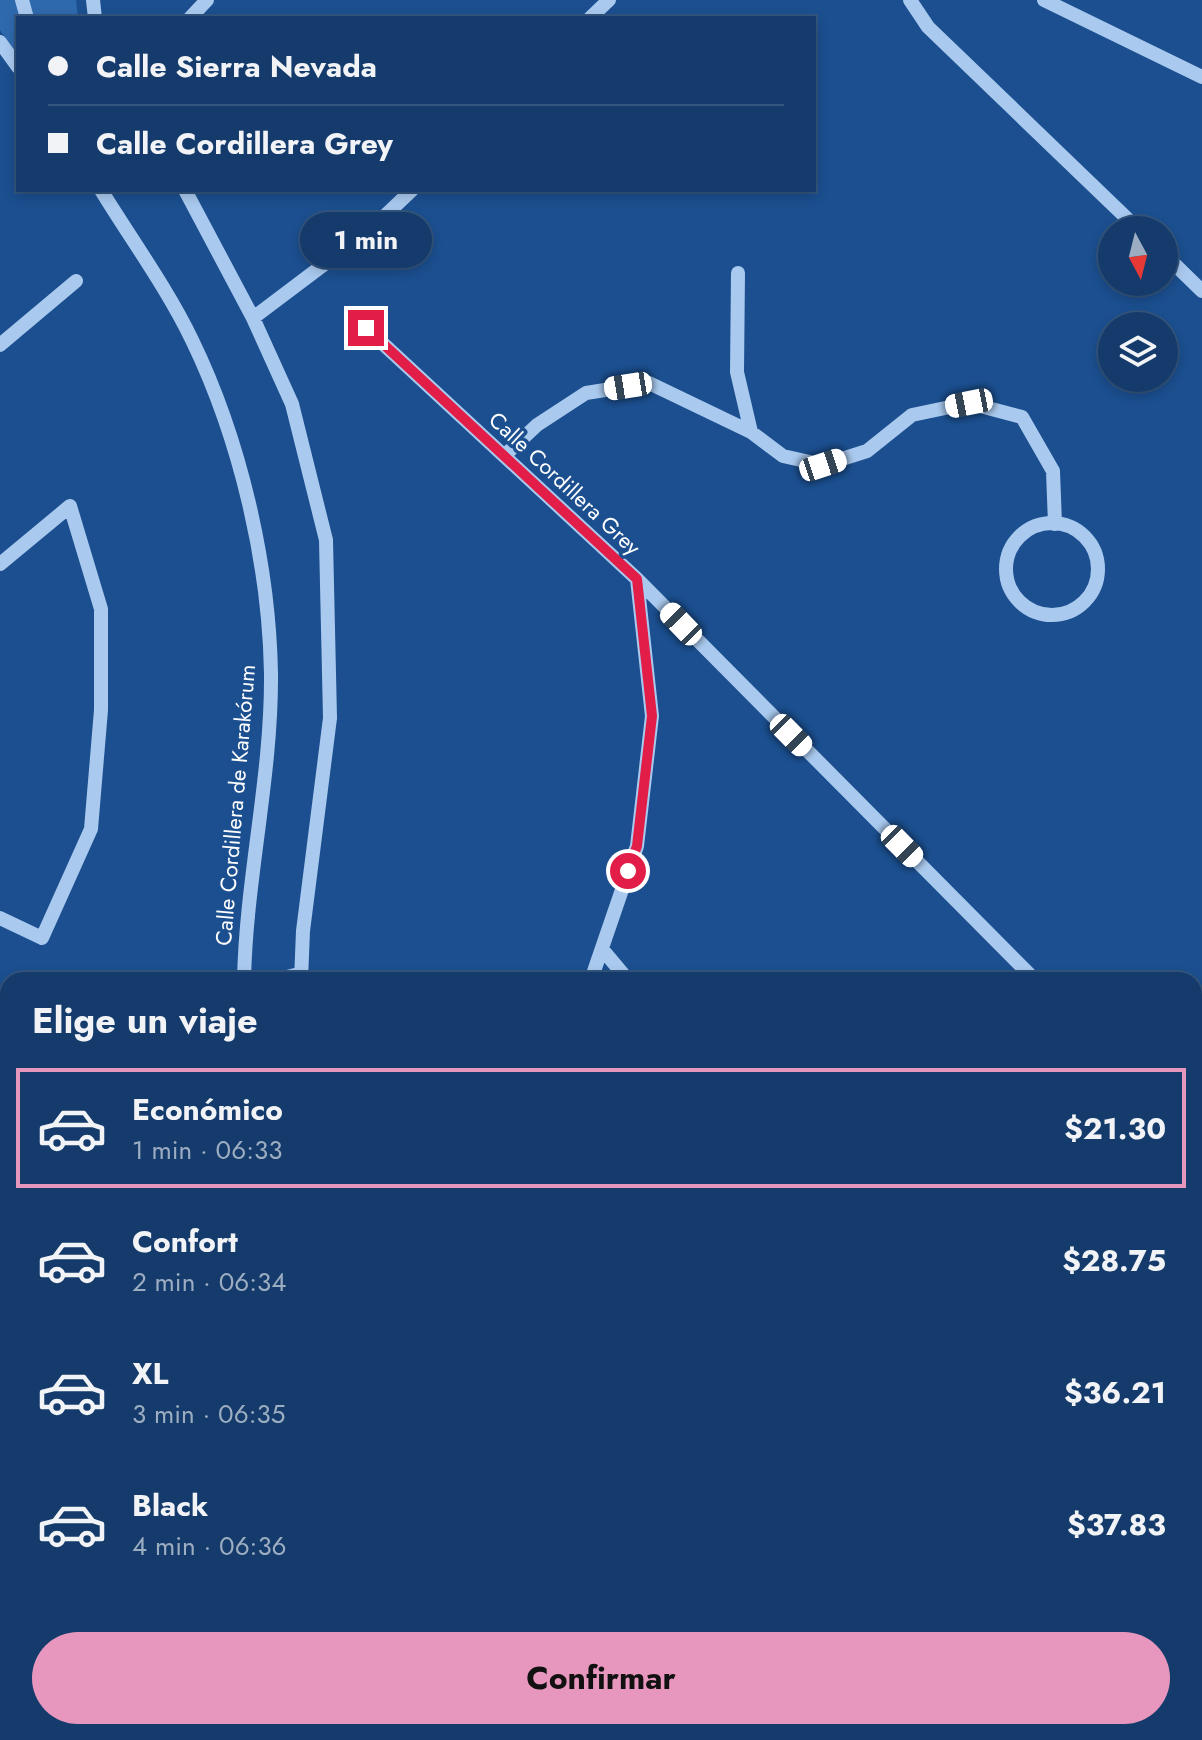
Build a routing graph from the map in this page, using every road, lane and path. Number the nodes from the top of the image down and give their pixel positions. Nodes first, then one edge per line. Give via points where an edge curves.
1 (207, 0) edge
2 (609, 0) edge
3 (910, 0) edge
4 (1044, 0) edge
5 (192, 16) edge
6 (592, 16) edge
7 (0, 42) edge
8 (16, 64) edge
9 (1202, 77) edge
10 (102, 192) edge
11 (186, 192) edge
12 (410, 192) edge
13 (1124, 216) edge
14 (1178, 268) edge
15 (738, 273) dead end
16 (76, 281) dead end
17 (1202, 291) edge
18 (253, 318) junction
19 (366, 328) dead end
20 (0, 345) edge
21 (751, 432) junction
22 (504, 456) junction
23 (1055, 524) junction
24 (0, 564) edge
25 (637, 579) junction
26 (0, 918) edge
27 (602, 949) junction
28 (244, 972) edge
29 (301, 972) edge
30 (594, 972) edge
31 (621, 972) edge
32 (1027, 972) edge

1 - 5 street
2 - 6 street
3 - 13 street via 928,27
4 - 9 street
7 - 8 street
10 - 28 street, Calle Cordillera de Karakórum via 192,340 233,448 261,557 271,674
11 - 18 street
12 - 18 street via 371,229
14 - 17 street
15 - 21 street via 737,372
16 - 20 street
18 - 29 street via 292,404 326,540 330,718
19 - 22 street, Calle Cordillera Grey
21 - 22 street via 649,383 586,393 537,425
21 - 23 street via 783,456 823,465 867,451 912,415 969,403 1022,417 1053,471
22 - 25 street, Calle Cordillera Grey
23 - 23 street via 1032,527 1020,536 1006,561 1010,590 1031,610 1045,614 1061,614 1088,598 1098,568 1086,539 1075,529
24 - 26 street via 70,506 101,609 101,710 91,829 42,938
25 - 27 street via 652,716 637,846
25 - 32 street, Calle Cordillera Grey
27 - 30 street
27 - 31 street

